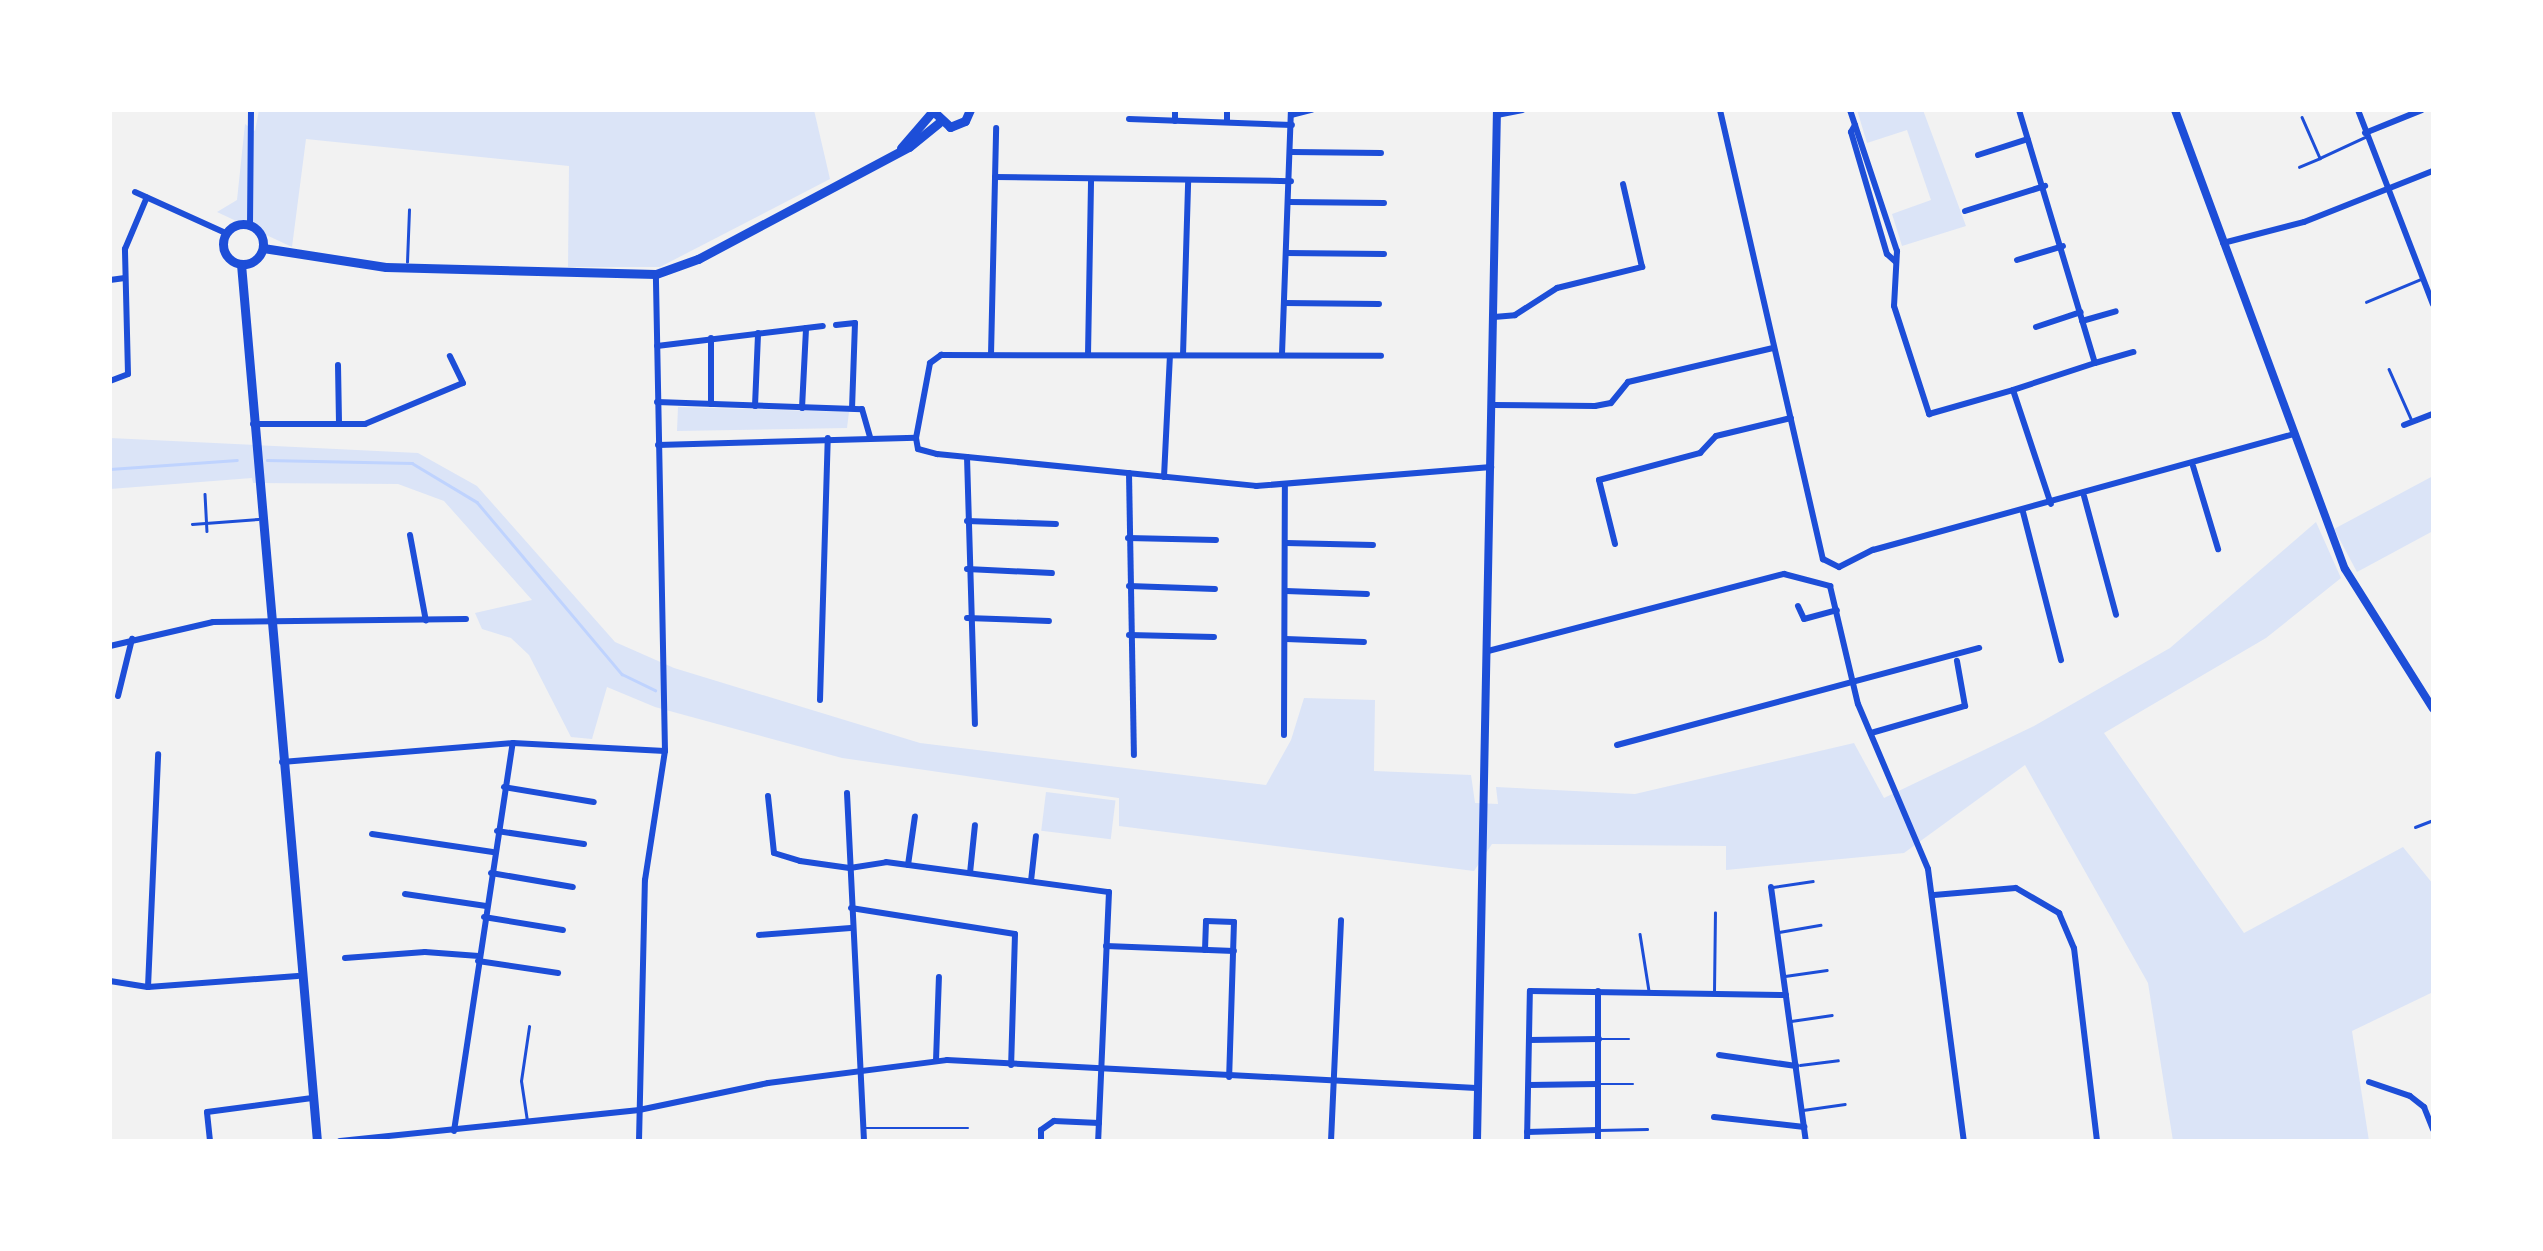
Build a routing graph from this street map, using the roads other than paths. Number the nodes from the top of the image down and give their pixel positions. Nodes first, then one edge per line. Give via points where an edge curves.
1 (251, 110) edge
2 (970, 110) edge
3 (978, 110) edge
4 (1174, 110) edge
5 (1226, 110) edge
6 (1311, 110) edge
7 (1522, 110) edge
8 (1720, 110) edge
9 (1850, 110) edge
10 (2019, 110) edge
11 (2174, 110) edge
12 (2358, 110) edge
13 (2421, 110) edge
14 (932, 111) edge
15 (1497, 112) edge
16 (1291, 113) edge
17 (2302, 117) dead end
18 (1129, 119) dead end
19 (1175, 121) junction
20 (1228, 122) junction
21 (939, 123) junction
22 (1292, 125) junction
23 (996, 128) dead end
24 (2365, 135) junction
25 (2028, 138) junction
26 (1292, 152) junction
27 (1382, 152) dead end
28 (896, 153) junction
29 (1978, 155) dead end
30 (2320, 158) junction
31 (2299, 167) dead end
32 (2433, 171) edge
33 (995, 177) junction
34 (1091, 180) junction
35 (1291, 181) junction
36 (1188, 182) junction
37 (1623, 184) dead end
38 (2045, 186) junction
39 (2386, 190) junction
40 (135, 192) dead end
41 (147, 197) junction
42 (1288, 202) junction
43 (1384, 203) dead end
44 (409, 210) dead end
45 (1965, 211) dead end
46 (250, 225) junction
47 (226, 233) junction
48 (2223, 242) junction
49 (2063, 246) junction
50 (263, 248) junction
51 (1286, 253) junction
52 (1384, 254) dead end
53 (2017, 260) dead end
54 (241, 264) junction
55 (406, 268) junction
56 (656, 274) junction
57 (126, 278) junction
58 (2423, 279) junction
59 (110, 280) edge
60 (2366, 302) dead end
61 (1284, 303) junction
62 (1379, 304) dead end
63 (2433, 304) edge
64 (2116, 311) dead end
65 (2082, 316) junction
66 (1494, 318) junction
67 (836, 325) dead end
68 (823, 326) dead end
69 (2036, 327) dead end
70 (806, 328) junction
71 (758, 333) junction
72 (711, 338) junction
73 (656, 346) junction
74 (1773, 348) junction
75 (2134, 352) dead end
76 (1282, 354) junction
77 (991, 355) junction
78 (1088, 355) junction
79 (1183, 355) junction
80 (450, 356) dead end
81 (1170, 356) junction
82 (1381, 356) dead end
83 (2094, 363) junction
84 (338, 365) dead end
85 (2389, 369) dead end
86 (110, 380) edge
87 (2013, 390) junction
88 (657, 402) junction
89 (711, 404) junction
90 (1493, 405) junction
91 (755, 406) junction
92 (802, 408) junction
93 (852, 408) junction
94 (2433, 414) edge
95 (1790, 418) junction
96 (251, 424) junction
97 (339, 424) junction
98 (2408, 424) joint
99 (2295, 434) junction
100 (870, 437) junction
101 (828, 438) junction
102 (916, 438) junction
103 (658, 445) junction
104 (967, 457) junction
105 (2193, 466) junction
106 (1491, 467) junction
107 (1129, 473) junction
108 (1164, 477) junction
109 (1285, 486) junction
110 (205, 494) dead end
111 (2084, 496) junction
112 (2051, 504) junction
113 (2023, 512) junction
114 (260, 519) junction
115 (967, 521) junction
116 (206, 523) junction
117 (192, 524) dead end
118 (1056, 524) dead end
119 (207, 531) dead end
120 (410, 534) dead end
121 (1128, 538) junction
122 (1216, 540) dead end
123 (1286, 543) junction
124 (1615, 544) dead end
125 (1373, 545) dead end
126 (2218, 549) dead end
127 (967, 569) junction
128 (1052, 573) dead end
129 (1129, 586) junction
130 (1215, 588) dead end
131 (1286, 591) junction
132 (1368, 594) dead end
133 (1798, 606) dead end
134 (1837, 610) junction
135 (2116, 615) dead end
136 (967, 618) junction
137 (466, 619) dead end
138 (268, 620) junction
139 (426, 621) junction
140 (1049, 621) dead end
141 (1129, 635) junction
142 (1214, 637) dead end
143 (132, 639) junction
144 (1286, 639) junction
145 (1364, 642) dead end
146 (110, 646) edge
147 (1979, 648) dead end
148 (1488, 651) junction
149 (2061, 660) dead end
150 (1957, 662) dead end
151 (1852, 678) junction
152 (118, 696) dead end
153 (820, 700) dead end
154 (2433, 709) edge
155 (975, 724) dead end
156 (1871, 733) junction
157 (1284, 735) dead end
158 (512, 742) junction
159 (1617, 745) dead end
160 (664, 751) junction
161 (158, 754) dead end
162 (1134, 756) dead end
163 (281, 762) junction
164 (504, 788) junction
165 (847, 794) dead end
166 (768, 796) dead end
167 (594, 802) dead end
168 (915, 816) dead end
169 (2433, 820) edge
170 (975, 825) dead end
171 (2415, 827) dead end
172 (497, 831) junction
173 (372, 834) dead end
174 (1036, 836) dead end
175 (584, 844) dead end
176 (493, 852) junction
177 (908, 865) junction
178 (850, 868) junction
179 (970, 873) junction
180 (490, 874) junction
181 (1031, 881) junction
182 (1813, 881) dead end
183 (573, 887) dead end
184 (1772, 888) joint
185 (405, 894) dead end
186 (1934, 895) junction
187 (486, 906) junction
188 (851, 908) junction
189 (1715, 913) dead end
190 (484, 917) junction
191 (1341, 920) dead end
192 (1820, 926) dead end
193 (851, 928) junction
194 (564, 930) dead end
195 (1778, 932) junction
196 (1640, 934) dead end
197 (759, 935) dead end
198 (1106, 946) junction
199 (1204, 950) junction
200 (1234, 950) junction
201 (344, 958) dead end
202 (478, 959) junction
203 (1826, 970) dead end
204 (558, 974) dead end
205 (298, 976) junction
206 (1784, 976) junction
207 (939, 977) dead end
208 (110, 982) edge
209 (148, 987) junction
210 (1598, 992) junction
211 (1649, 992) junction
212 (1714, 994) junction
213 (1786, 995) junction
214 (1832, 1015) dead end
215 (1790, 1021) junction
216 (529, 1027) dead end
217 (1599, 1039) junction
218 (1629, 1039) dead end
219 (1529, 1040) junction
220 (1719, 1056) dead end
221 (1838, 1060) dead end
222 (936, 1061) junction
223 (1012, 1064) junction
224 (1796, 1066) junction
225 (1102, 1068) junction
226 (858, 1070) junction
227 (1334, 1076) junction
228 (1229, 1077) junction
229 (2369, 1082) dead end
230 (1598, 1084) junction
231 (1633, 1084) dead end
232 (1528, 1085) junction
233 (1476, 1088) junction
234 (312, 1098) junction
235 (1845, 1104) dead end
236 (639, 1110) junction
237 (1802, 1110) junction
238 (1714, 1117) dead end
239 (527, 1123) junction
240 (1099, 1123) junction
241 (1804, 1127) junction
242 (864, 1128) junction
243 (968, 1128) dead end
244 (2433, 1128) edge
245 (1647, 1129) dead end
246 (1598, 1130) junction
247 (454, 1131) junction
248 (1527, 1136) edge
249 (433, 1137) edge
250 (210, 1141) edge
251 (316, 1141) edge
252 (340, 1141) edge
253 (639, 1141) edge
254 (864, 1141) edge
255 (1042, 1141) edge
256 (1098, 1141) edge
257 (1331, 1141) edge
258 (1477, 1141) edge
259 (1598, 1141) edge
260 (1806, 1141) edge
261 (1964, 1141) edge
262 (2096, 1141) edge

1 - 46 street
2 - 3 main road
2 - 21 main road via 955,126
4 - 19 street
5 - 20 street
6 - 16 street
7 - 15 street
8 - 74 street
9 - 87 street via 1897,262 1894,306 1929,414
10 - 25 street
11 - 48 street
12 - 24 street
13 - 24 street
14 - 21 main road
14 - 28 main road
15 - 66 street
16 - 22 street
17 - 30 lane
18 - 19 street
19 - 20 street
20 - 22 street
21 - 28 main road
22 - 26 street
23 - 33 street
24 - 30 lane
24 - 39 street
25 - 29 street
25 - 38 street
26 - 27 street
26 - 35 street
28 - 56 main road via 698,259
30 - 31 lane
32 - 39 street
33 - 34 street
33 - 77 street
34 - 36 street
34 - 78 street
35 - 36 street
35 - 42 street
36 - 79 street
37 - 66 street via 1642,266 1557,288 1515,315
38 - 45 street
38 - 49 street
39 - 48 street via 2304,222
39 - 58 street
40 - 41 street
41 - 47 street
41 - 57 street via 125,250
42 - 43 street
42 - 51 street
44 - 55 lane
46 - 47 main road
46 - 50 main road
47 - 54 main road via 226,254
48 - 99 street
49 - 53 street
49 - 65 street
50 - 54 main road
50 - 55 main road
51 - 52 street
51 - 61 street
54 - 96 main road
55 - 56 main road
56 - 73 street
57 - 59 street
57 - 86 street via 130,366 123,380
58 - 60 lane
58 - 63 street
61 - 62 street
61 - 76 street
64 - 65 street
65 - 69 street
65 - 83 street
66 - 90 street
67 - 93 street via 855,323
68 - 70 street
70 - 71 street
70 - 92 street
71 - 72 street
71 - 91 street
72 - 73 street
72 - 89 street
73 - 88 street
74 - 90 street via 1628,382 1612,403
74 - 95 street
75 - 83 street
76 - 79 street
76 - 82 street
77 - 78 street
77 - 102 street via 934,357
78 - 81 street
79 - 81 street
80 - 97 street via 463,383 365,424
81 - 108 street
83 - 87 street
84 - 97 street
85 - 98 lane
87 - 112 street
88 - 89 street
88 - 103 street
89 - 91 street
90 - 106 street
91 - 92 street
92 - 93 street
93 - 100 street via 867,412
94 - 98 street
95 - 113 street via 1824,559 1839,567 1873,550
95 - 124 street via 1716,436 1700,453 1599,480
96 - 97 street
96 - 114 main road
99 - 105 street
99 - 154 street via 2345,569
100 - 101 street
100 - 102 street
101 - 103 street
101 - 153 street
102 - 104 street via 921,452
103 - 160 street
104 - 107 street
104 - 115 street
105 - 111 street
105 - 126 street
106 - 109 street
106 - 148 street
107 - 108 street
107 - 121 street
108 - 109 street
109 - 123 street
110 - 116 lane
111 - 112 street
111 - 135 street
112 - 113 street
113 - 149 street
114 - 116 lane
114 - 138 main road
115 - 118 street
115 - 127 street
116 - 117 lane
116 - 119 lane
120 - 139 street
121 - 122 street
121 - 129 street
123 - 125 street
123 - 131 street
127 - 128 street
127 - 136 street
129 - 130 street
129 - 141 street
131 - 132 street
131 - 144 street
133 - 134 street via 1804,619
134 - 148 street via 1830,586 1784,574
134 - 151 street
136 - 140 street
136 - 155 street
137 - 139 street
138 - 139 street
138 - 143 street via 213,622
138 - 163 main road
141 - 142 street
141 - 162 street via 1129,676 1137,694
143 - 146 street
143 - 152 street
144 - 145 street
144 - 157 street
147 - 151 street
148 - 233 street
150 - 156 street via 1965,706
151 - 156 street
151 - 159 street
156 - 186 street via 1916,831
158 - 160 street
158 - 163 street
158 - 164 street
160 - 236 street via 645,880
161 - 209 street
163 - 205 main road
164 - 167 street
164 - 172 street
165 - 178 street
166 - 178 street via 774,853
168 - 177 street
169 - 171 lane
170 - 179 street
172 - 175 street
172 - 176 street
173 - 176 street
174 - 181 street
176 - 180 street
177 - 178 street
177 - 179 street
178 - 188 street
179 - 181 street
180 - 183 street
180 - 187 street
181 - 198 street via 1110,892
182 - 184 lane
184 - 195 street
185 - 187 street
186 - 261 street
186 - 262 street via 2016,888 2059,913 2074,948
187 - 190 street
188 - 193 street
188 - 223 street via 1015,934
189 - 212 lane
190 - 194 street
190 - 202 street
191 - 227 street
192 - 195 lane
193 - 197 street
193 - 226 street
195 - 206 street
196 - 211 lane
198 - 199 street
198 - 225 street
199 - 200 street
199 - 200 street via 1206,922 1234,922
200 - 228 street
201 - 202 street via 425,952
202 - 204 street
202 - 247 street
203 - 206 lane
205 - 209 street
205 - 234 main road
206 - 213 street
207 - 222 street
208 - 209 street
210 - 211 street
210 - 217 street
210 - 219 street via 1530,991
211 - 212 street
212 - 213 street
213 - 215 street
214 - 215 lane
215 - 224 street
216 - 239 lane via 521,1081
217 - 218 lane
217 - 219 street
217 - 230 street
219 - 232 street
220 - 224 street
221 - 224 lane
222 - 223 street
222 - 226 street
223 - 225 street
224 - 237 street
225 - 228 street
225 - 240 street
226 - 236 street
226 - 242 street
227 - 228 street
227 - 233 street
227 - 257 street
229 - 244 street via 2410,1096
230 - 231 lane
230 - 232 street
230 - 246 street
232 - 248 street
233 - 258 street
234 - 250 street via 207,1112
234 - 251 main road
235 - 237 lane
236 - 239 street
236 - 253 street
237 - 241 street
238 - 241 street
239 - 247 street
240 - 255 street via 1046,1124
240 - 256 street
241 - 260 street
242 - 243 lane
242 - 254 street
245 - 246 lane
246 - 248 street
246 - 259 street
247 - 249 street
249 - 252 street

